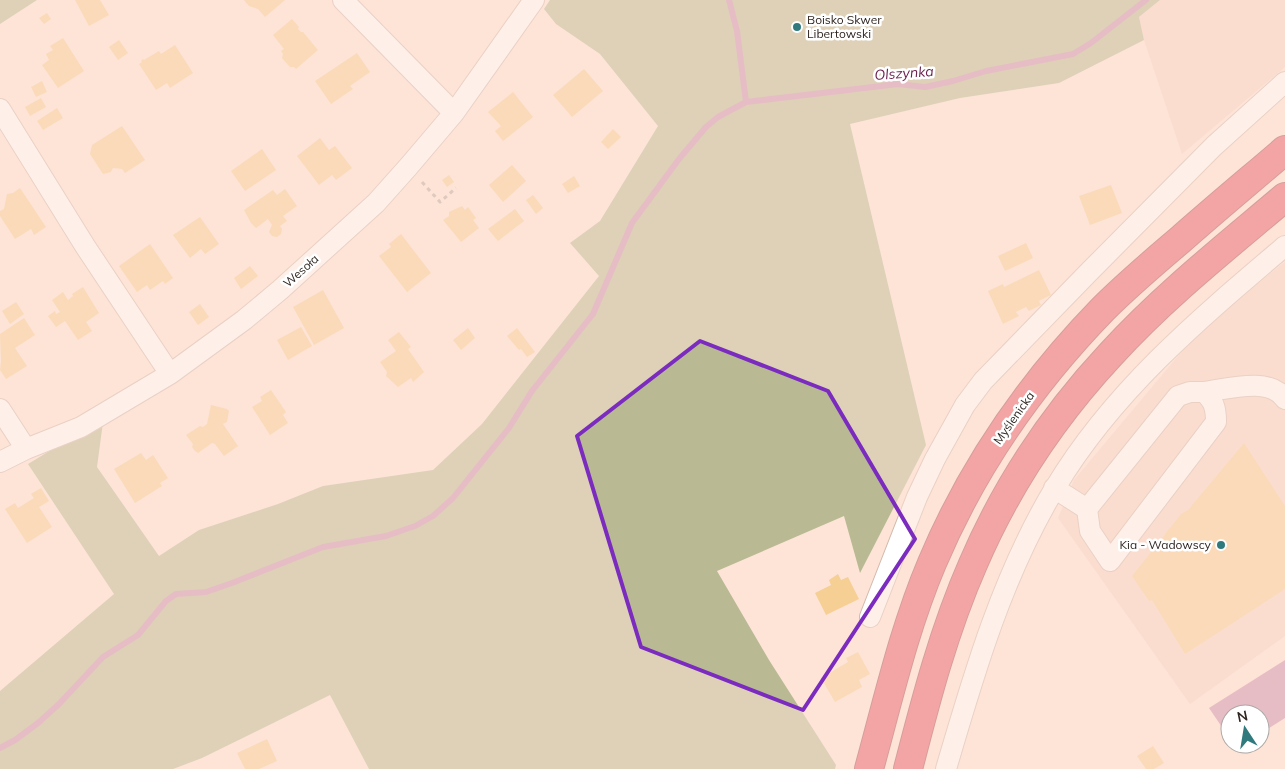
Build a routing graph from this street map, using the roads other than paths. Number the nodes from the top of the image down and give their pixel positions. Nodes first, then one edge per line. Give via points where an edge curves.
1 (343, 0) edge
2 (534, 0) edge
3 (1285, 82) edge
4 (0, 109) edge
5 (454, 113) junction
6 (1285, 150) edge
7 (1285, 197) edge
8 (1285, 246) edge
9 (170, 374) junction
10 (1204, 392) junction
11 (1285, 399) edge
12 (0, 409) edge
13 (26, 449) junction
14 (0, 462) edge
15 (1054, 488) junction
16 (1087, 509) junction
17 (870, 617) dead end
18 (869, 769) edge
19 (908, 769) edge
20 (946, 769) edge

1 - 5 street
2 - 5 street, Wesoła
3 - 17 street via 1214,146 983,381 965,405 931,467
4 - 9 street
5 - 9 street, Wesoła via 376,203 244,320
6 - 18 highway, Myślenicka via 1104,308 1046,373 1012,419 966,493 931,565 900,654
7 - 19 highway via 1187,281 1112,352 1065,408 1024,466 989,530 960,596 934,672
8 - 15 street via 1207,311 1130,387
9 - 13 street, Wesoła via 81,428
10 - 11 street via 1265,385 1276,389
10 - 16 street via 1178,396
10 - 16 street via 1212,399 1216,422 1110,561 1090,531
12 - 13 street
13 - 14 street, Wesoła
15 - 16 street
15 - 20 street via 1011,577 977,663

